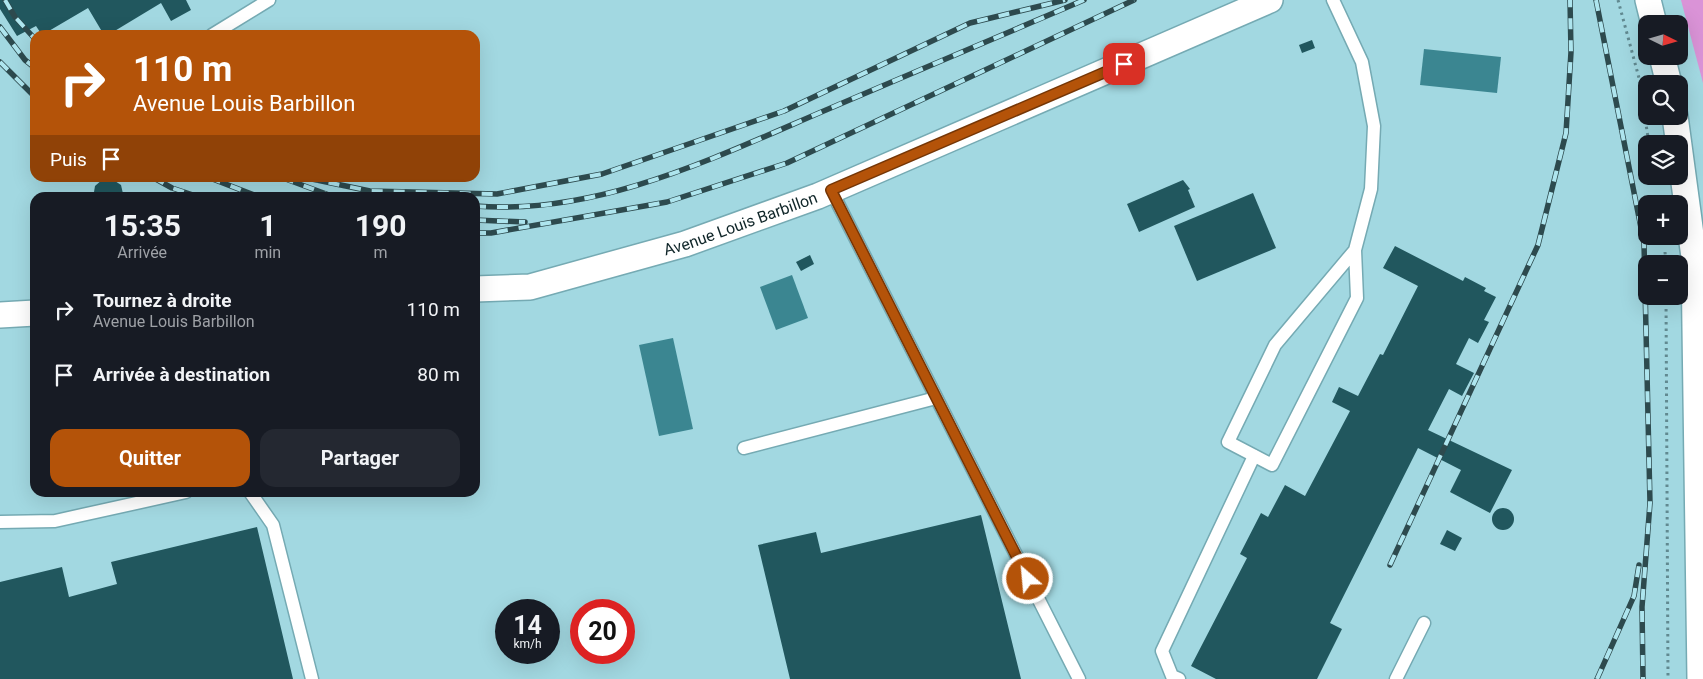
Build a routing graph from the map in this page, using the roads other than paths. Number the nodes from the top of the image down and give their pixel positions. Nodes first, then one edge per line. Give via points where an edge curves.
1 (269, 0) edge
2 (1270, 0) edge
3 (1333, 0) edge
4 (1648, 0) edge
5 (1652, 15) edge
6 (220, 30) edge
7 (1676, 125) edge
8 (831, 190) junction
9 (1355, 250) junction
10 (480, 289) edge
11 (30, 313) edge
12 (0, 315) edge
13 (936, 398) junction
14 (744, 448) dead end
15 (1254, 456) junction
16 (163, 497) edge
17 (253, 497) edge
18 (0, 522) edge
19 (1424, 623) dead end
20 (312, 679) edge
21 (1079, 679) edge
22 (1179, 679) edge
23 (1396, 679) edge
24 (1700, 679) edge

1 - 6 lane
2 - 8 street, Avenue Louis Barbillon
3 - 9 lane via 1362,62 1374,126 1371,188
4 - 5 street
7 - 24 street via 1694,257
8 - 10 street, Avenue Louis Barbillon via 676,246 530,286
8 - 13 lane
9 - 15 lane via 1357,298 1272,466
9 - 15 lane via 1275,345 1228,442
11 - 12 street
13 - 14 lane
13 - 21 lane
15 - 22 lane via 1162,651 1172,676
16 - 18 lane via 55,521
17 - 20 lane via 273,525
19 - 23 lane

